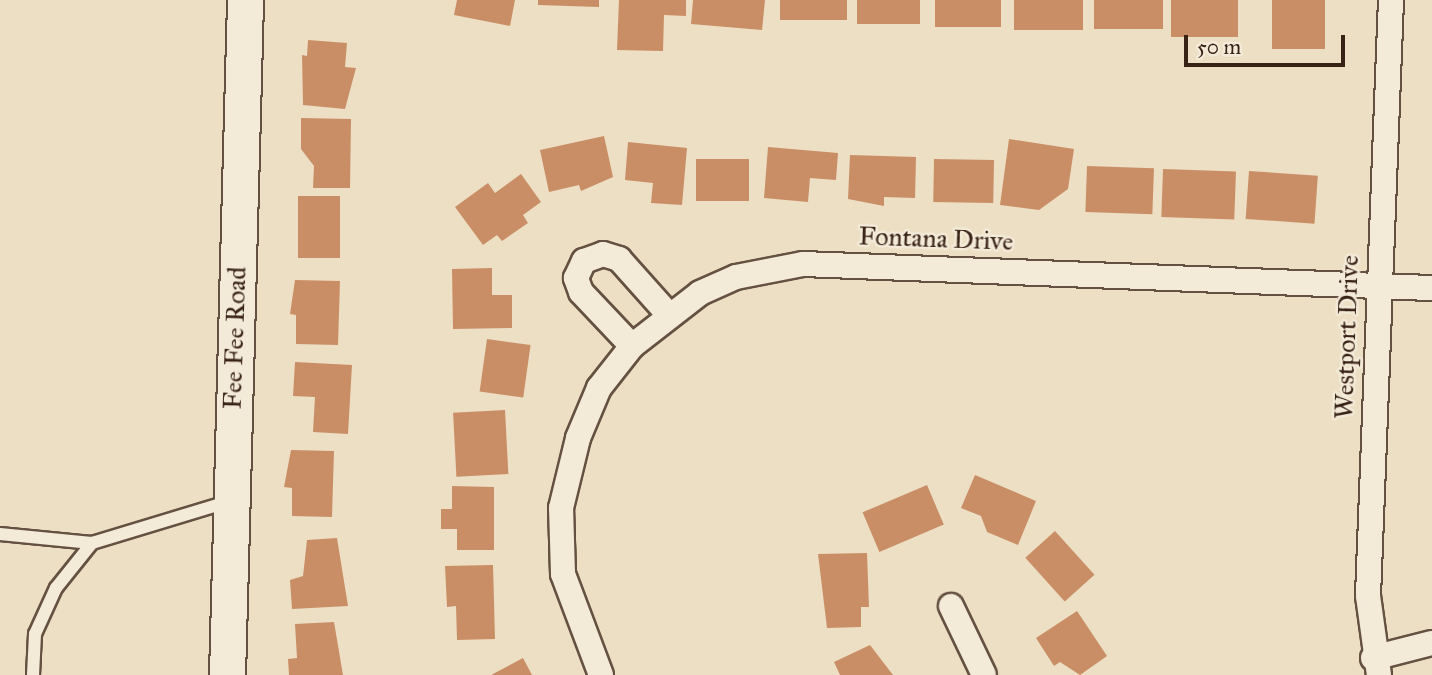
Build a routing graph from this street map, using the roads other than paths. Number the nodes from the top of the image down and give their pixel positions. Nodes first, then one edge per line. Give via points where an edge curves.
1 (245, 0) edge
2 (1391, 0) edge
3 (1379, 286) junction
4 (1432, 288) edge
5 (669, 314) junction
6 (632, 346) junction
7 (230, 501) junction
8 (0, 534) edge
9 (92, 543) junction
10 (951, 606) dead end
11 (1432, 643) edge
12 (1376, 667) edge
13 (33, 675) edge
14 (227, 675) edge
15 (601, 675) edge
16 (984, 675) edge

1 - 7 street, Fee Fee Road
2 - 3 street, Westport Drive
3 - 4 street, Fontana Drive
3 - 5 street, Fontana Drive via 803,264 736,277
3 - 12 street, Westport Drive via 1368,596
5 - 6 street, Fontana Drive
5 - 6 street via 619,259 603,254 584,261 576,278 581,292
6 - 15 street, Fontana Drive via 599,388 561,508 563,574
7 - 9 lane
7 - 14 street, Fee Fee Road
8 - 9 lane
9 - 13 lane via 56,588 35,634
10 - 16 street
11 - 12 street

